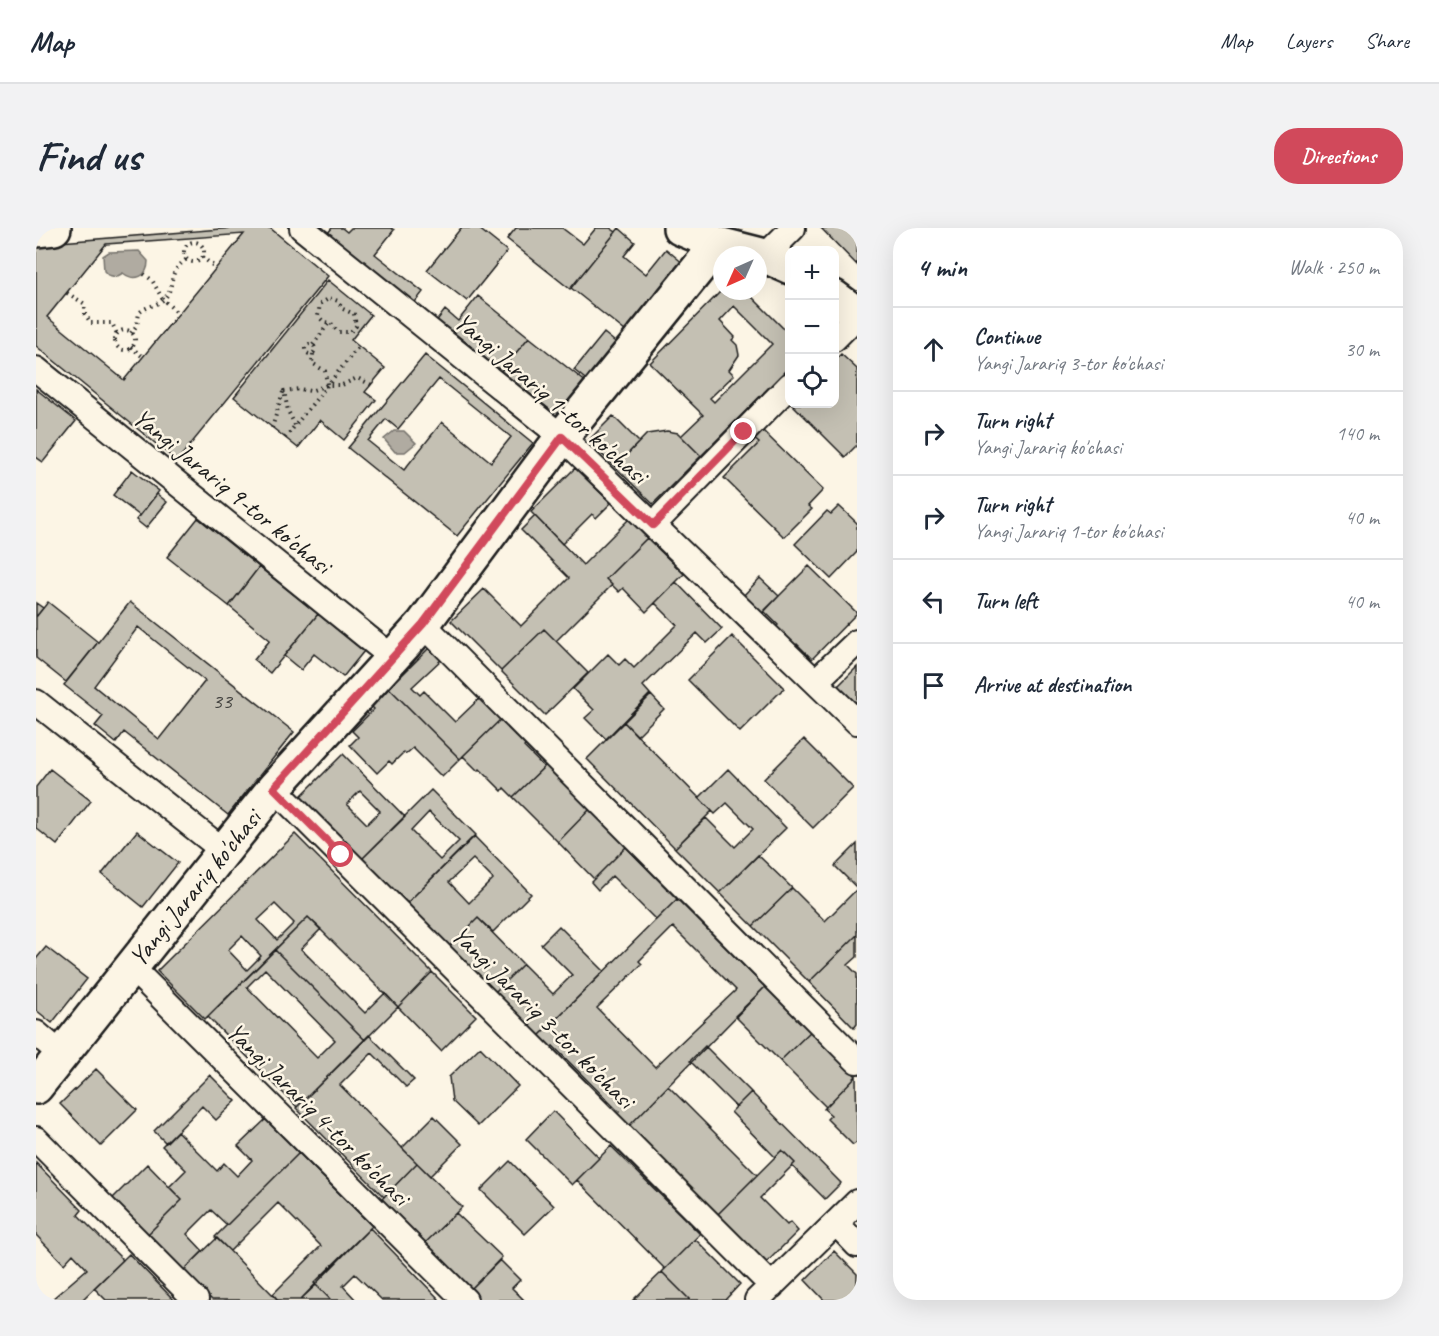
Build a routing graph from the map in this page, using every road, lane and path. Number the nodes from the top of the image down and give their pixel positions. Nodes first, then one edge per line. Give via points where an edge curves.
1 (54, 228) edge
2 (302, 228) edge
3 (680, 228) edge
4 (793, 228) edge
5 (36, 230) edge
6 (718, 244) junction
7 (202, 257) junction
8 (188, 259) junction
9 (777, 261) edge
10 (216, 268) dead end
11 (144, 274) dead end
12 (67, 293) dead end
13 (163, 300) junction
14 (838, 300) edge
15 (178, 314) dead end
16 (857, 315) edge
17 (328, 324) junction
18 (131, 333) junction
19 (117, 334) junction
20 (839, 334) edge
21 (313, 345) junction
22 (359, 346) dead end
23 (131, 347) junction
24 (313, 354) junction
25 (143, 357) dead end
26 (36, 369) edge
27 (327, 385) junction
28 (372, 385) dead end
29 (785, 389) edge
30 (284, 391) junction
31 (295, 425) junction
32 (272, 428) dead end
33 (562, 437) junction
34 (285, 438) dead end
35 (653, 525) junction
36 (423, 624) junction
37 (857, 642) edge
38 (393, 658) junction
39 (816, 681) junction
40 (36, 702) edge
41 (857, 722) edge
42 (274, 788) junction
43 (224, 851) junction
44 (131, 968) junction
45 (36, 1033) edge
46 (62, 1055) junction
47 (857, 1061) edge
48 (36, 1087) edge
49 (36, 1138) edge
50 (857, 1202) edge
51 (836, 1223) junction
52 (857, 1245) edge
53 (764, 1293) edge
54 (196, 1300) edge
55 (465, 1300) edge

1 - 5 street
2 - 33 street, Yangi Jarariq 1-tor ko'chasi
3 - 6 street
4 - 9 street
6 - 9 street
6 - 33 street, Yangi Jarariq ko'chasi
7 - 8 path via 194,262
7 - 8 path via 201,245 191,242 184,251
7 - 10 path
8 - 13 path via 174,270
11 - 13 path
12 - 19 path via 85,304 85,314 91,323 112,323
13 - 15 path
13 - 18 path via 139,312
14 - 16 street
16 - 20 street
17 - 17 path via 346,333 354,329 356,317 338,301 326,299 317,312
17 - 21 path
18 - 19 path via 123,330
18 - 23 path
19 - 23 path via 116,345 125,350
21 - 24 path
21 - 24 path via 306,348 308,354
22 - 27 path
23 - 25 path
24 - 27 path via 312,363 325,371
26 - 38 street, Yangi Jarariq 9-tor ko'chasi
27 - 28 path via 342,385 357,378
27 - 30 path via 310,391
27 - 31 path
29 - 35 street
30 - 31 path
30 - 32 path
31 - 34 path
33 - 35 street, Yangi Jarariq 1-tor ko'chasi
33 - 36 street, Yangi Jarariq ko'chasi
35 - 39 street, Yangi Jarariq 1-tor ko'chasi
36 - 38 street, Yangi Jarariq ko'chasi
36 - 47 street
37 - 39 street
38 - 42 street, Yangi Jarariq ko'chasi
39 - 41 street, Yangi Jarariq 1-tor ko'chasi
40 - 43 street
42 - 43 street, Yangi Jarariq ko'chasi
42 - 53 street, Yangi Jarariq 3-tor ko'chasi
43 - 44 street, Yangi Jarariq ko'chasi
44 - 46 street, Yangi Jarariq ko'chasi
44 - 55 street, Yangi Jarariq 4-tor ko'chasi
45 - 46 street
46 - 48 street, Yangi Jarariq ko'chasi
49 - 54 street
50 - 51 street
51 - 52 street
51 - 53 street

